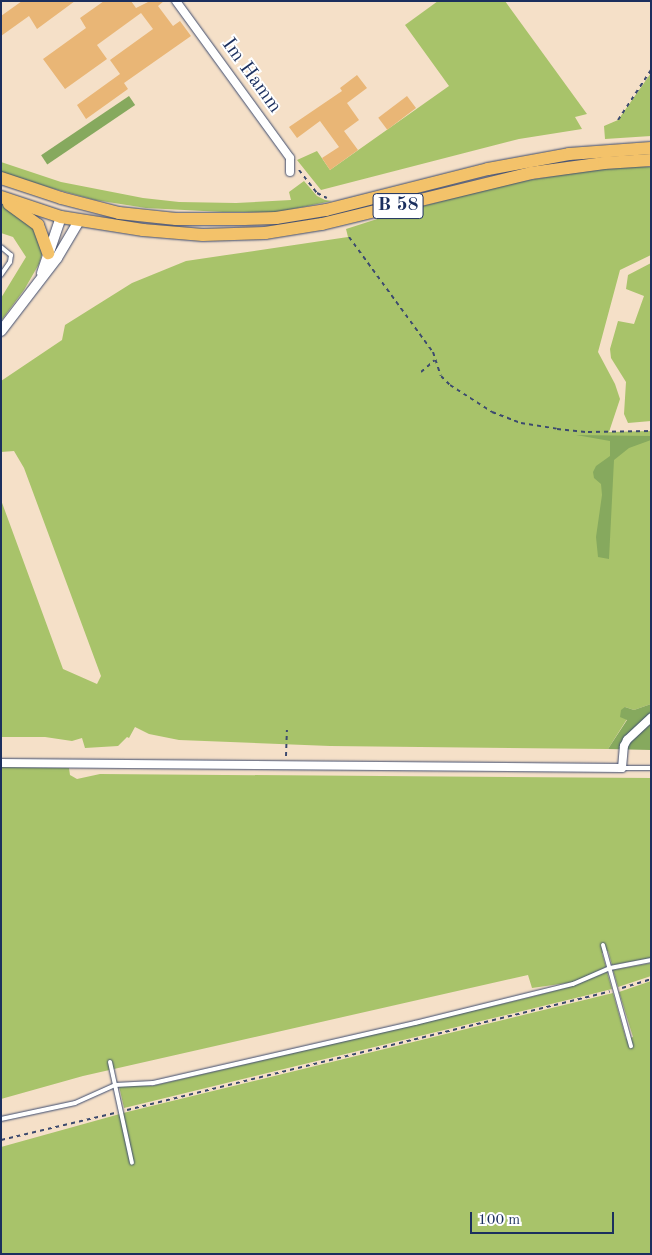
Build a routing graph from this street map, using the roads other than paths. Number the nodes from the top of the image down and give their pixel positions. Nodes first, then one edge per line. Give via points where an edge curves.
1 (176, 1) edge
2 (651, 148) edge
3 (651, 160) edge
4 (290, 172) dead end
5 (1, 178) edge
6 (2, 197) edge
7 (61, 198) junction
8 (96, 208) junction
9 (72, 210) junction
10 (61, 217) junction
11 (79, 221) junction
12 (1, 246) edge
13 (48, 253) junction
14 (1, 276) edge
15 (40, 279) junction
16 (1, 331) edge
17 (651, 718) edge
18 (1, 763) edge
19 (622, 768) junction
20 (651, 768) edge
21 (603, 945) dead end
22 (651, 960) edge
23 (610, 968) junction
24 (631, 1046) dead end
25 (110, 1062) dead end
26 (115, 1085) junction
27 (1, 1119) edge
28 (132, 1163) dead end

1 - 4 street, Im Hamm via 290,158
2 - 8 main road, B 58 via 560,156 488,169 326,210 276,218 176,219
3 - 11 main road, B 58 via 531,173 322,224 265,233 170,233
5 - 7 main road, B 58
6 - 10 main road, B 58
6 - 13 main road via 38,225
7 - 8 main road, B 58
7 - 9 main road, B 58
8 - 9 main road, B 58
9 - 10 main road, B 58
9 - 11 main road, B 58
10 - 11 main road, B 58
10 - 13 street
11 - 15 street
12 - 14 lane via 10,255 10,262
13 - 15 street
15 - 16 street
17 - 19 street via 624,746
18 - 19 street
19 - 20 lane
21 - 23 lane
22 - 23 lane
23 - 24 lane
23 - 26 lane via 573,984 415,1022 152,1083
25 - 26 lane
26 - 27 lane via 75,1103
26 - 28 lane

